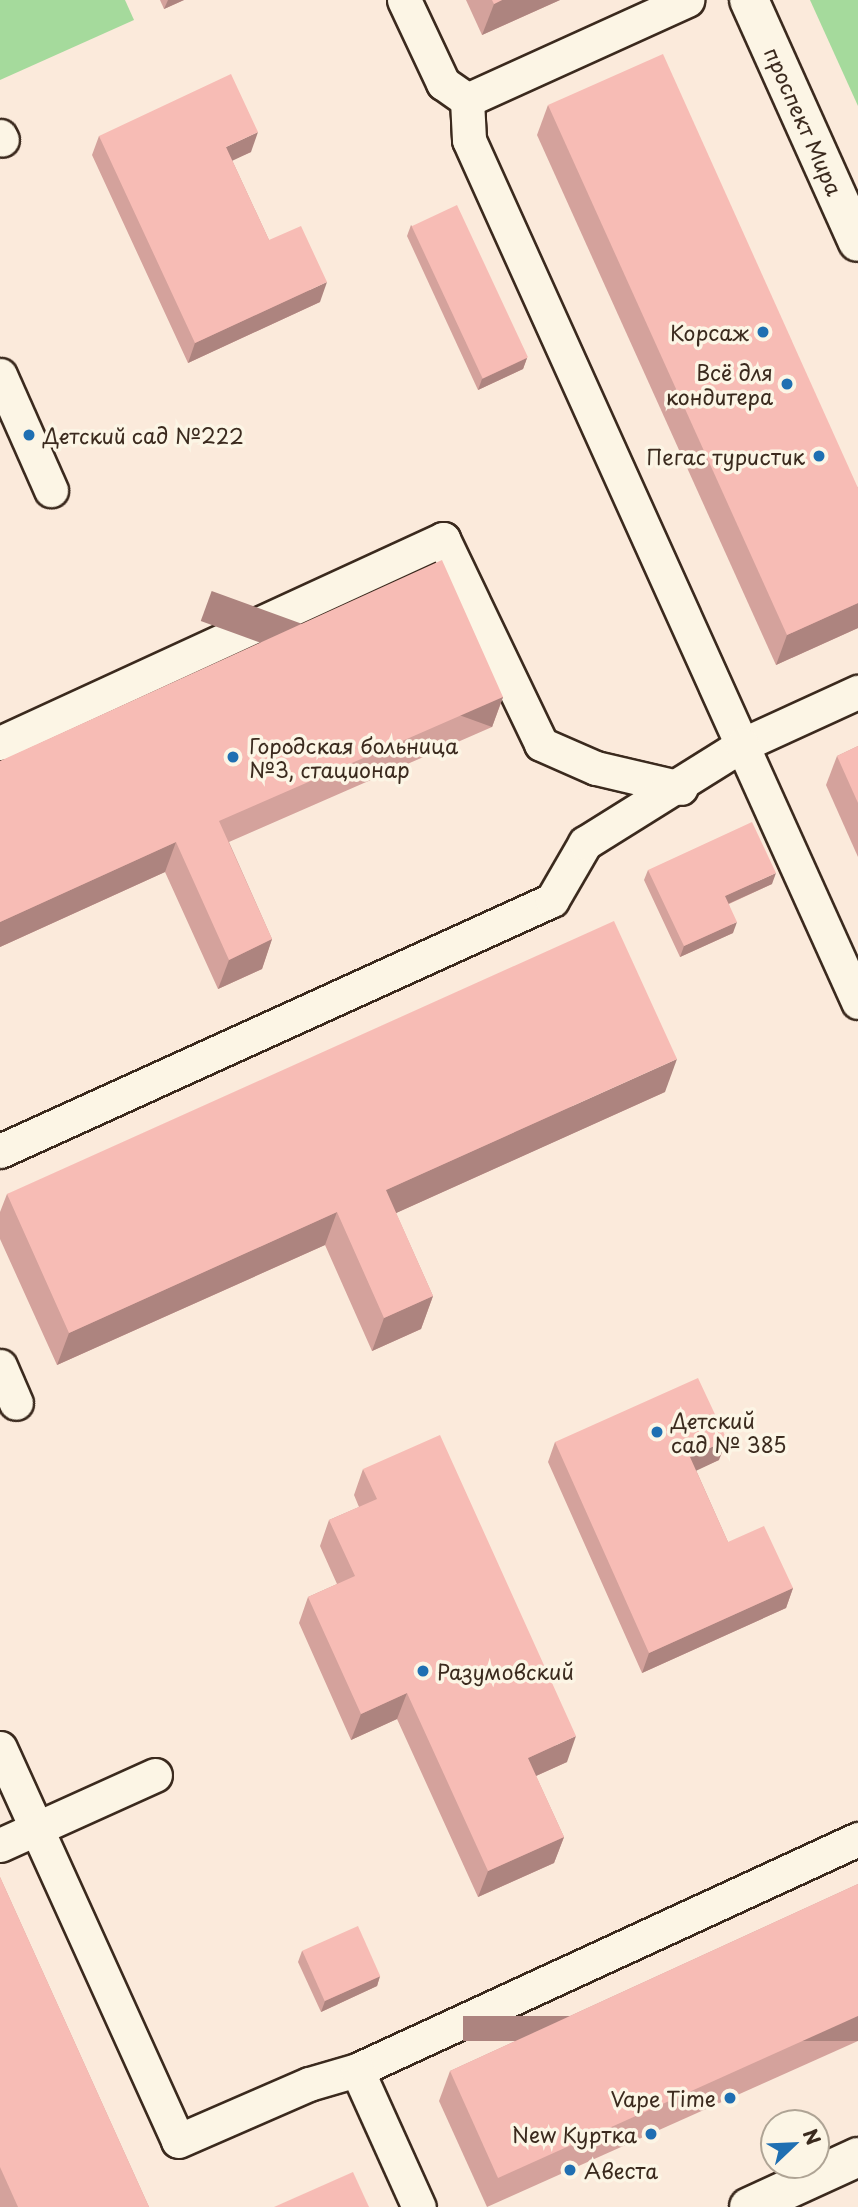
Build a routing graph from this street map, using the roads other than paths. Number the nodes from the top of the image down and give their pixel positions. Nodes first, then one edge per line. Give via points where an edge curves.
1 (404, 0) edge
2 (687, 0) edge
3 (749, 0) edge
4 (467, 100) junction
5 (858, 242) edge
6 (0, 375) edge
7 (51, 490) dead end
8 (858, 692) edge
9 (0, 743) edge
10 (742, 746) junction
11 (681, 788) junction
12 (858, 1002) edge
13 (0, 1151) edge
14 (0, 1366) edge
15 (16, 1403) dead end
16 (0, 1748) edge
17 (155, 1775) dead end
18 (37, 1828) junction
19 (858, 1839) edge
20 (0, 1844) edge
21 (357, 2070) junction
22 (858, 2157) edge
23 (419, 2207) edge
24 (749, 2207) edge

1 - 4 lane via 443,83
2 - 4 lane
3 - 5 main road, проспект Мира
4 - 10 lane via 469,140
6 - 7 lane
8 - 10 lane
9 - 11 lane via 443,539 541,744 596,768
10 - 11 lane
10 - 12 lane
11 - 13 lane via 585,843 552,900
14 - 15 lane
16 - 18 lane
17 - 18 lane
18 - 20 lane
18 - 21 lane via 178,2141 309,2084
19 - 21 lane
21 - 23 lane
22 - 24 main road

